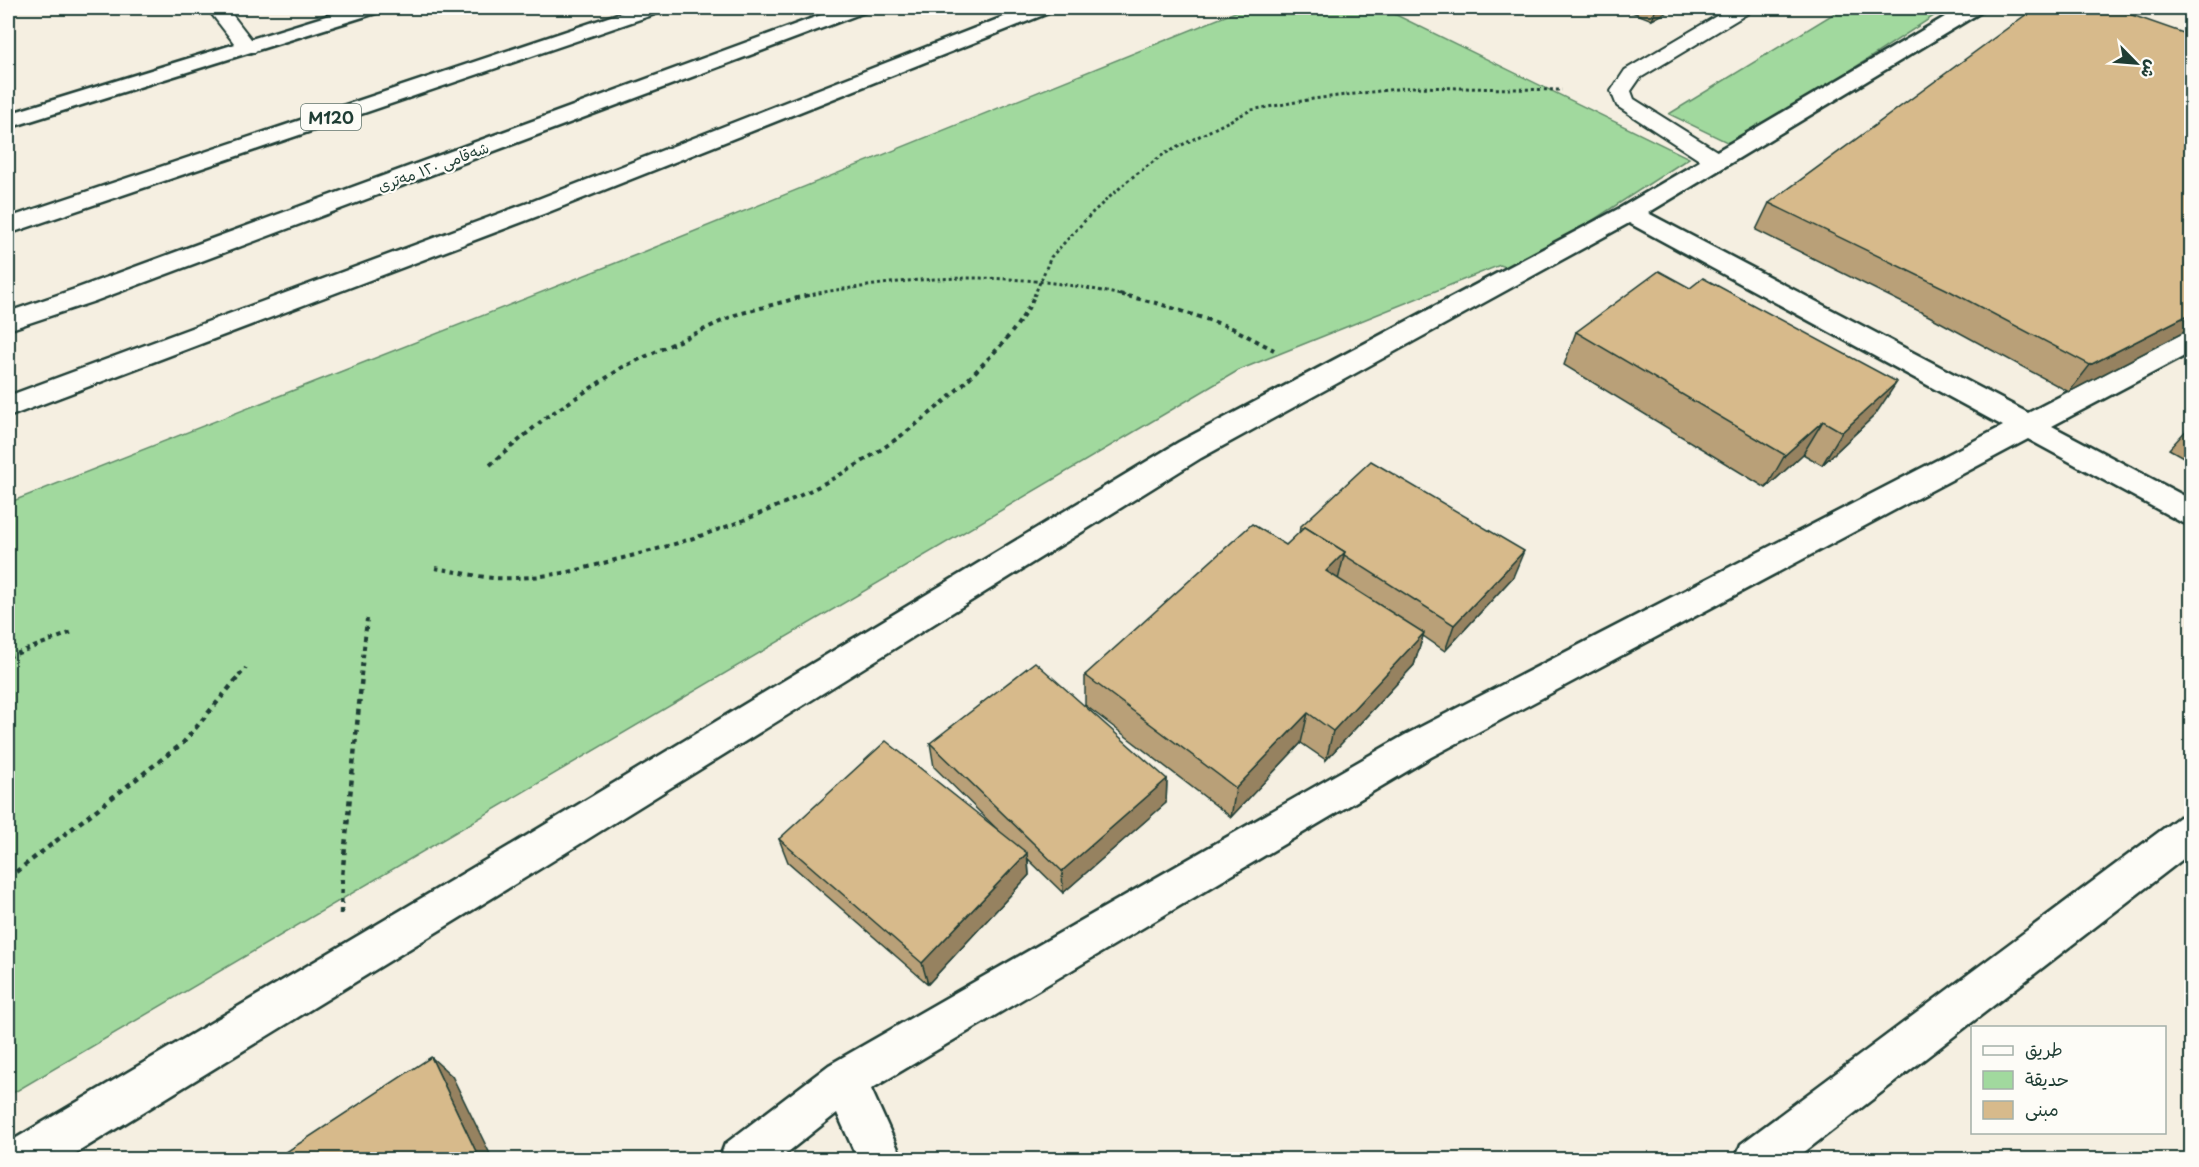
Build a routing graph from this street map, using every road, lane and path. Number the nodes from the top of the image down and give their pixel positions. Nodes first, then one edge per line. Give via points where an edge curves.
1 (217, 8) edge
2 (372, 8) edge
3 (654, 8) edge
4 (858, 8) edge
5 (1044, 8) edge
6 (1743, 8) edge
7 (1974, 8) edge
8 (248, 48) junction
9 (1562, 90) dead end
10 (8, 121) edge
11 (1715, 160) junction
12 (1629, 213) junction
13 (8, 226) edge
14 (1041, 281) junction
15 (8, 321) edge
16 (2192, 340) edge
17 (1274, 350) dead end
18 (8, 407) edge
19 (2028, 426) junction
20 (490, 465) dead end
21 (2192, 514) edge
22 (435, 568) dead end
23 (367, 619) dead end
24 (75, 631) dead end
25 (8, 657) edge
26 (246, 668) dead end
27 (2192, 829) edge
28 (8, 878) edge
29 (339, 970) junction
30 (844, 1080) junction
31 (22, 1160) edge
32 (741, 1160) edge
33 (881, 1160) edge
34 (1757, 1160) edge

1 - 8 lane
2 - 8 main road
3 - 13 main road, M120
4 - 15 main road, شەقامی ١٢٠ مەتری via 85,296
5 - 18 main road via 537,208
6 - 11 lane via 1632,74 1621,91 1624,102
7 - 11 main road
8 - 10 main road
9 - 14 path via 1413,87 1251,110 1164,154 1131,178 1051,257
11 - 12 main road
12 - 19 main road
12 - 29 main road via 1190,450
14 - 17 path via 1160,304 1230,327
14 - 20 path via 970,276 897,281 813,294 735,315 623,367 544,418
14 - 22 path via 1027,313 956,393 885,448 833,481 750,519 659,549 557,574 494,578
16 - 19 main road
19 - 21 main road
19 - 30 main road via 1418,746
23 - 29 path via 342,877
24 - 25 path
26 - 28 path via 183,743
27 - 34 main road
29 - 31 main road
30 - 32 main road
30 - 33 main road

